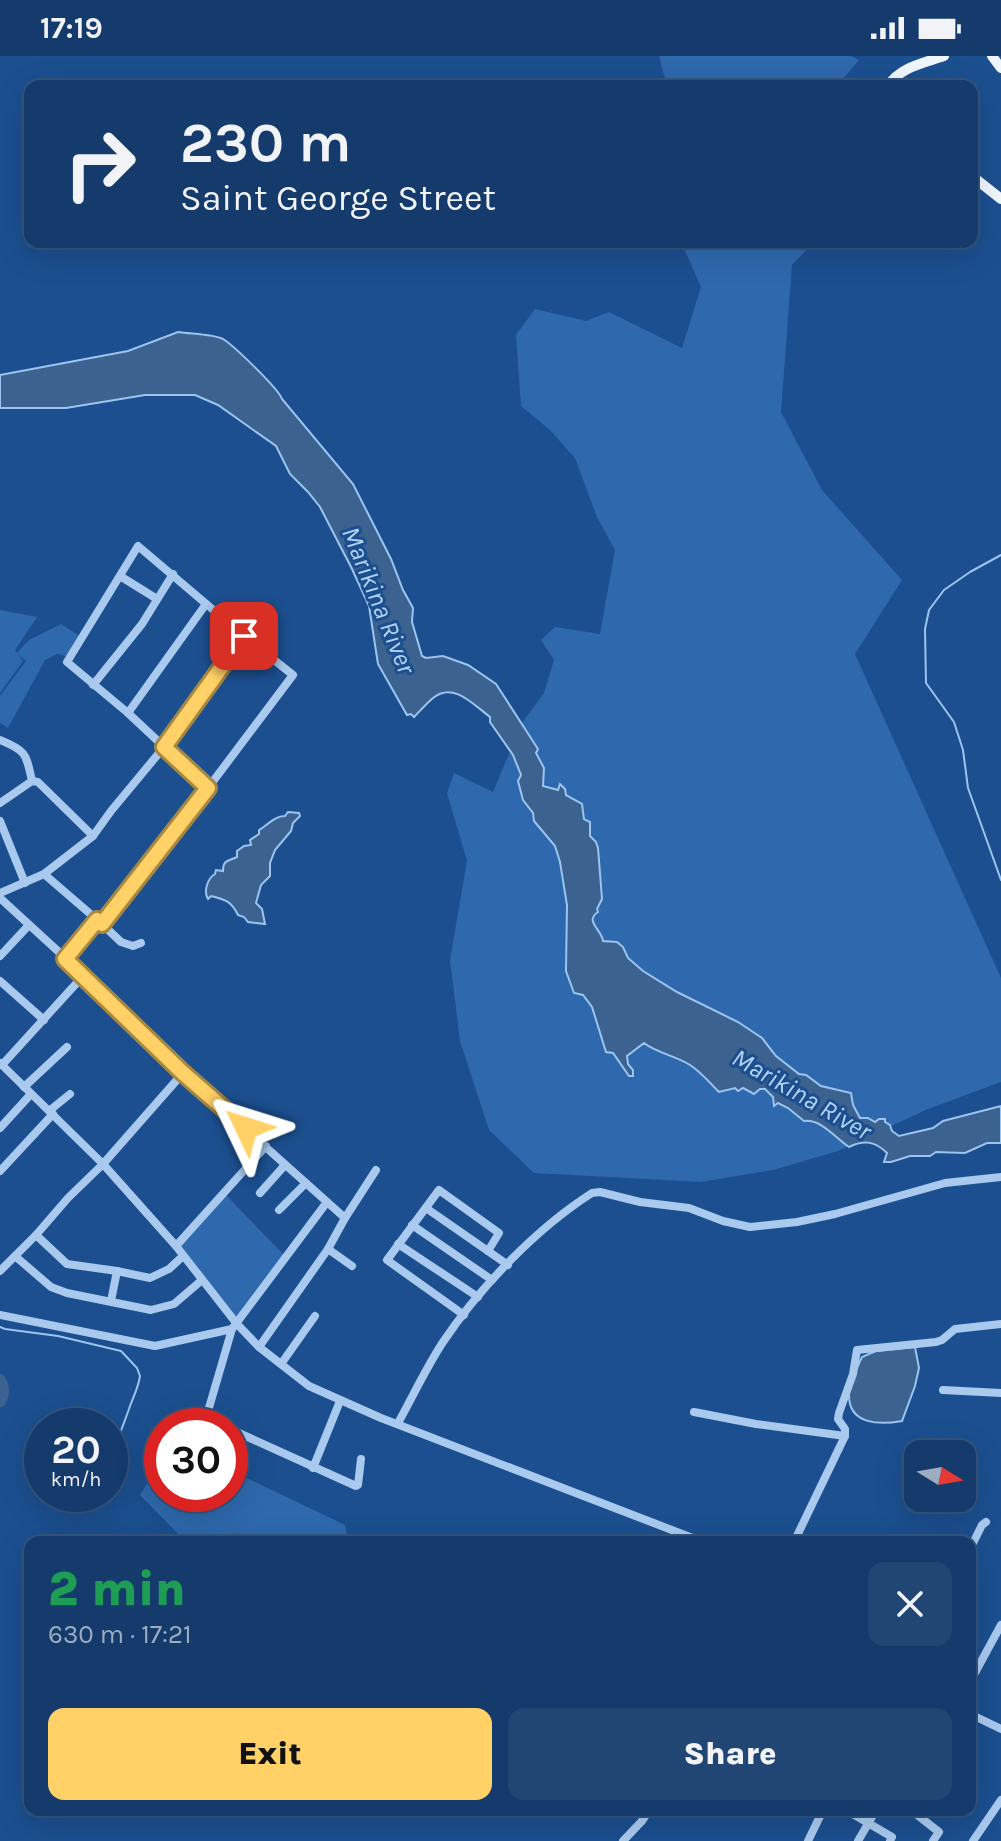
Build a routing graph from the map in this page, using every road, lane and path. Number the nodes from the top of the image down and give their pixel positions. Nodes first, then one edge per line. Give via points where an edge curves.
1 (944, 56) edge
2 (992, 56) edge
3 (1001, 68) edge
4 (892, 80) edge
5 (978, 181) edge
6 (1001, 199) edge
7 (173, 574) junction
8 (120, 576) junction
9 (157, 599) junction
10 (206, 604) junction
11 (244, 636) junction
12 (93, 685) junction
13 (128, 713) junction
14 (0, 740) edge
15 (164, 747) junction
16 (32, 781) junction
17 (208, 788) junction
18 (0, 803) edge
19 (0, 821) edge
20 (93, 836) junction
21 (44, 874) junction
22 (25, 883) junction
23 (0, 896) edge
24 (100, 922) junction
25 (29, 925) junction
26 (141, 943) dead end
27 (0, 956) edge
28 (65, 959) junction
29 (84, 975) junction
30 (0, 981) edge
31 (44, 1020) junction
32 (67, 1047) dead end
33 (1, 1064) edge
34 (183, 1073) junction
35 (28, 1090) junction
36 (70, 1094) dead end
37 (51, 1112) junction
38 (0, 1128) edge
39 (266, 1146) junction
40 (103, 1164) junction
41 (285, 1165) junction
42 (376, 1170) dead end
43 (0, 1171) edge
44 (1001, 1177) edge
45 (306, 1183) junction
46 (260, 1193) dead end
47 (327, 1202) junction
48 (426, 1208) junction
49 (279, 1210) dead end
50 (345, 1218) junction
51 (412, 1225) junction
52 (36, 1235) junction
53 (398, 1244) junction
54 (176, 1246) junction
55 (328, 1249) junction
56 (488, 1251) junction
57 (15, 1256) junction
58 (183, 1256) junction
59 (508, 1265) junction
60 (352, 1266) dead end
61 (0, 1271) edge
62 (117, 1271) junction
63 (202, 1280) junction
64 (492, 1280) junction
65 (478, 1297) junction
66 (111, 1301) junction
67 (0, 1315) edge
68 (464, 1315) junction
69 (315, 1316) dead end
70 (1001, 1324) edge
71 (234, 1327) junction
72 (259, 1347) junction
73 (281, 1364) junction
74 (943, 1390) dead end
75 (1001, 1393) edge
76 (340, 1401) junction
77 (209, 1408) edge
78 (694, 1412) dead end
79 (398, 1423) junction
80 (845, 1432) junction
81 (248, 1437) edge
82 (361, 1459) dead end
83 (313, 1468) junction
84 (986, 1522) dead end
85 (688, 1536) edge
86 (797, 1536) edge
87 (976, 1537) edge
88 (1001, 1625) edge
89 (976, 1671) edge
90 (976, 1717) edge
91 (1001, 1729) edge
92 (1001, 1800) edge
93 (645, 1816) edge
94 (820, 1816) edge
95 (855, 1816) edge
96 (873, 1816) edge
97 (920, 1816) edge
98 (868, 1824) junction
99 (623, 1841) edge
100 (808, 1841) edge
101 (858, 1841) edge
102 (890, 1841) edge
103 (933, 1841) edge
104 (973, 1841) edge

1 - 4 main road
2 - 3 main road
5 - 6 main road
7 - 8 street via 138,546
7 - 9 street
7 - 10 street
8 - 9 street
8 - 12 street via 67,662
9 - 12 street
10 - 11 street
10 - 13 street
11 - 15 street
11 - 17 street via 293,675
12 - 13 street
13 - 15 street
14 - 16 street via 25,753
15 - 17 street
15 - 20 street
16 - 18 street
16 - 20 street
17 - 24 street
19 - 22 street
20 - 21 street
21 - 22 street
21 - 24 street
22 - 23 street
23 - 25 street
24 - 26 street via 126,945
24 - 28 street
25 - 27 street
25 - 28 street
28 - 29 street
29 - 31 street
29 - 34 street
30 - 31 street
31 - 33 street
32 - 35 street
33 - 35 street
34 - 39 street
34 - 40 street
35 - 37 street
35 - 38 street
36 - 37 street
37 - 40 street
37 - 43 street
39 - 41 street
39 - 54 street
40 - 52 street
40 - 54 street
41 - 45 street
41 - 46 street
42 - 50 street
44 - 59 street via 945,1183 835,1214 750,1227 689,1208 592,1193 549,1223
45 - 47 street
45 - 49 street
47 - 50 street
47 - 71 street
48 - 51 street
48 - 56 street
48 - 56 street via 439,1190 499,1233
50 - 55 street
51 - 53 street
51 - 64 street
52 - 57 street
52 - 62 street via 67,1264
53 - 65 street
53 - 68 street via 387,1260
54 - 58 street
55 - 60 street
55 - 72 street
56 - 59 street
57 - 61 street
57 - 66 street via 51,1287
58 - 62 street via 150,1278
58 - 63 street
59 - 64 street
62 - 66 street
63 - 66 street via 174,1304 159,1309
63 - 71 street
64 - 65 street
65 - 68 street
67 - 71 street via 155,1346
68 - 79 street via 426,1369
69 - 73 street
70 - 80 street via 952,1330 936,1342 857,1350 838,1419
71 - 72 street
71 - 77 street
72 - 73 street
73 - 76 street
74 - 75 street
76 - 79 street
76 - 83 street
78 - 80 street
79 - 85 street
80 - 86 street
81 - 83 street
82 - 83 street via 357,1486
84 - 87 street
88 - 89 street
90 - 91 street
92 - 104 street
93 - 99 street
94 - 100 street
95 - 98 street
96 - 98 street
97 - 103 street via 939,1832
98 - 101 street
98 - 102 street via 892,1837

